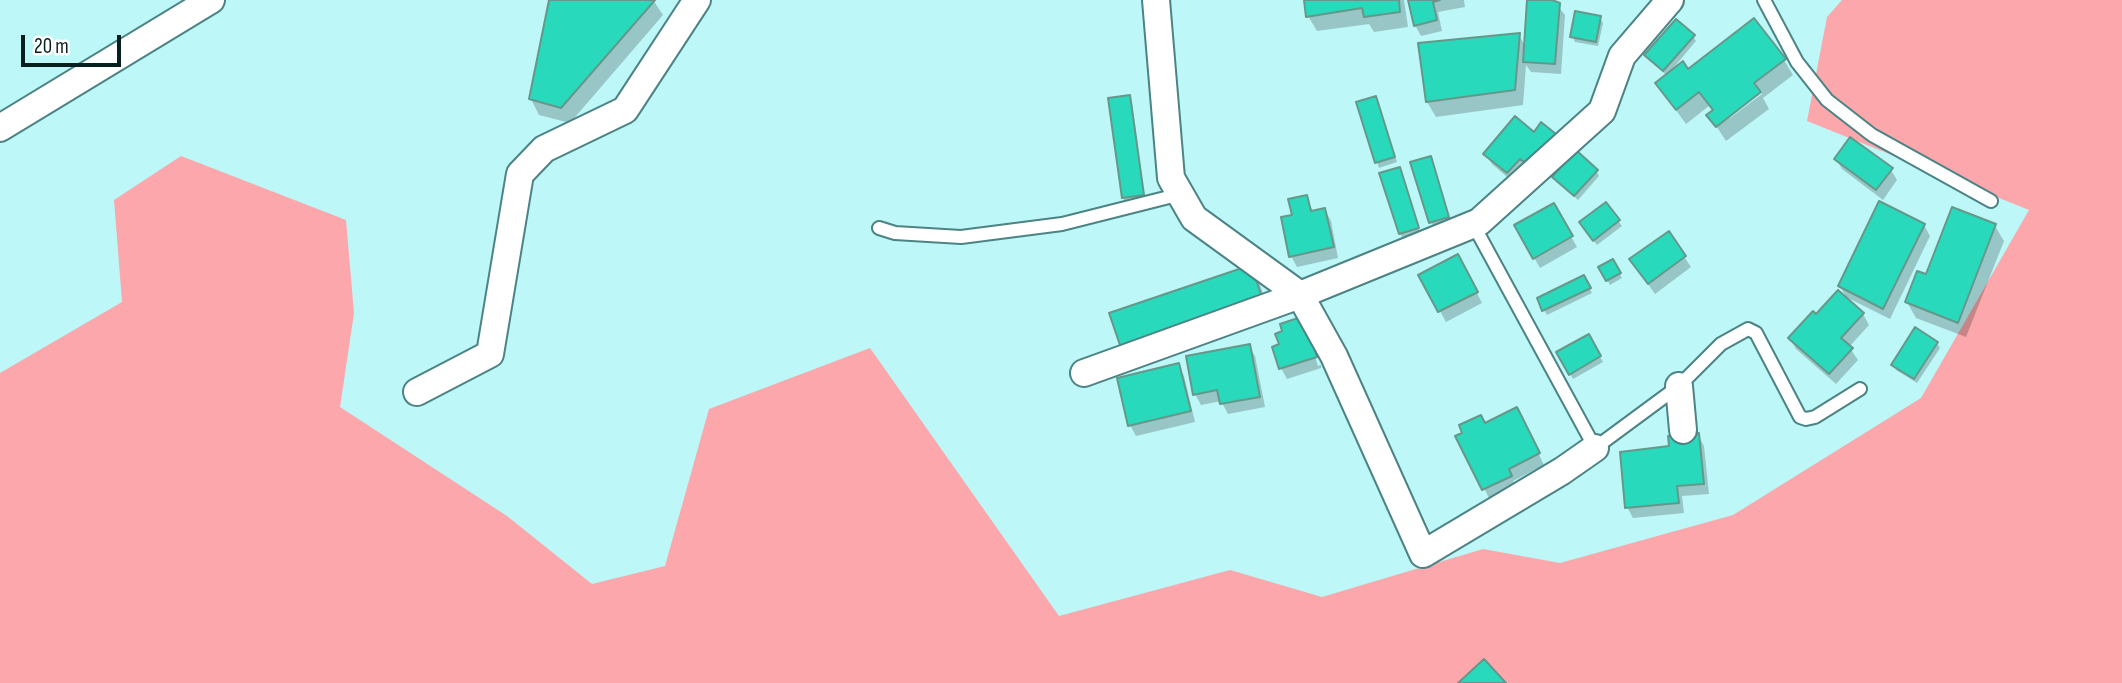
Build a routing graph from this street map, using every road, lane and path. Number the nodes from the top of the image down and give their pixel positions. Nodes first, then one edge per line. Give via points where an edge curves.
1 (211, 0) edge
2 (697, 0) edge
3 (1156, 0) edge
4 (1670, 0) edge
5 (1764, 0) edge
6 (0, 128) edge
7 (1181, 194) junction
8 (1991, 201) dead end
9 (1473, 224) junction
10 (879, 228) dead end
11 (1300, 295) junction
12 (1084, 373) dead end
13 (1679, 386) junction
14 (1860, 389) dead end
15 (417, 392) dead end
16 (1683, 430) dead end
17 (1595, 447) junction

1 - 6 street
2 - 15 street via 625,110 544,149 520,174 491,355
3 - 7 street via 1171,177
4 - 9 street via 1622,56 1602,111
5 - 8 lane via 1797,62 1827,100 1872,135
7 - 10 lane via 1062,224 961,237
7 - 11 street via 1194,218
9 - 11 street
9 - 17 lane
11 - 12 street
11 - 17 street via 1334,356 1423,554
13 - 14 lane via 1721,344 1748,329 1756,333 1800,417 1815,417
13 - 16 street
13 - 17 lane

